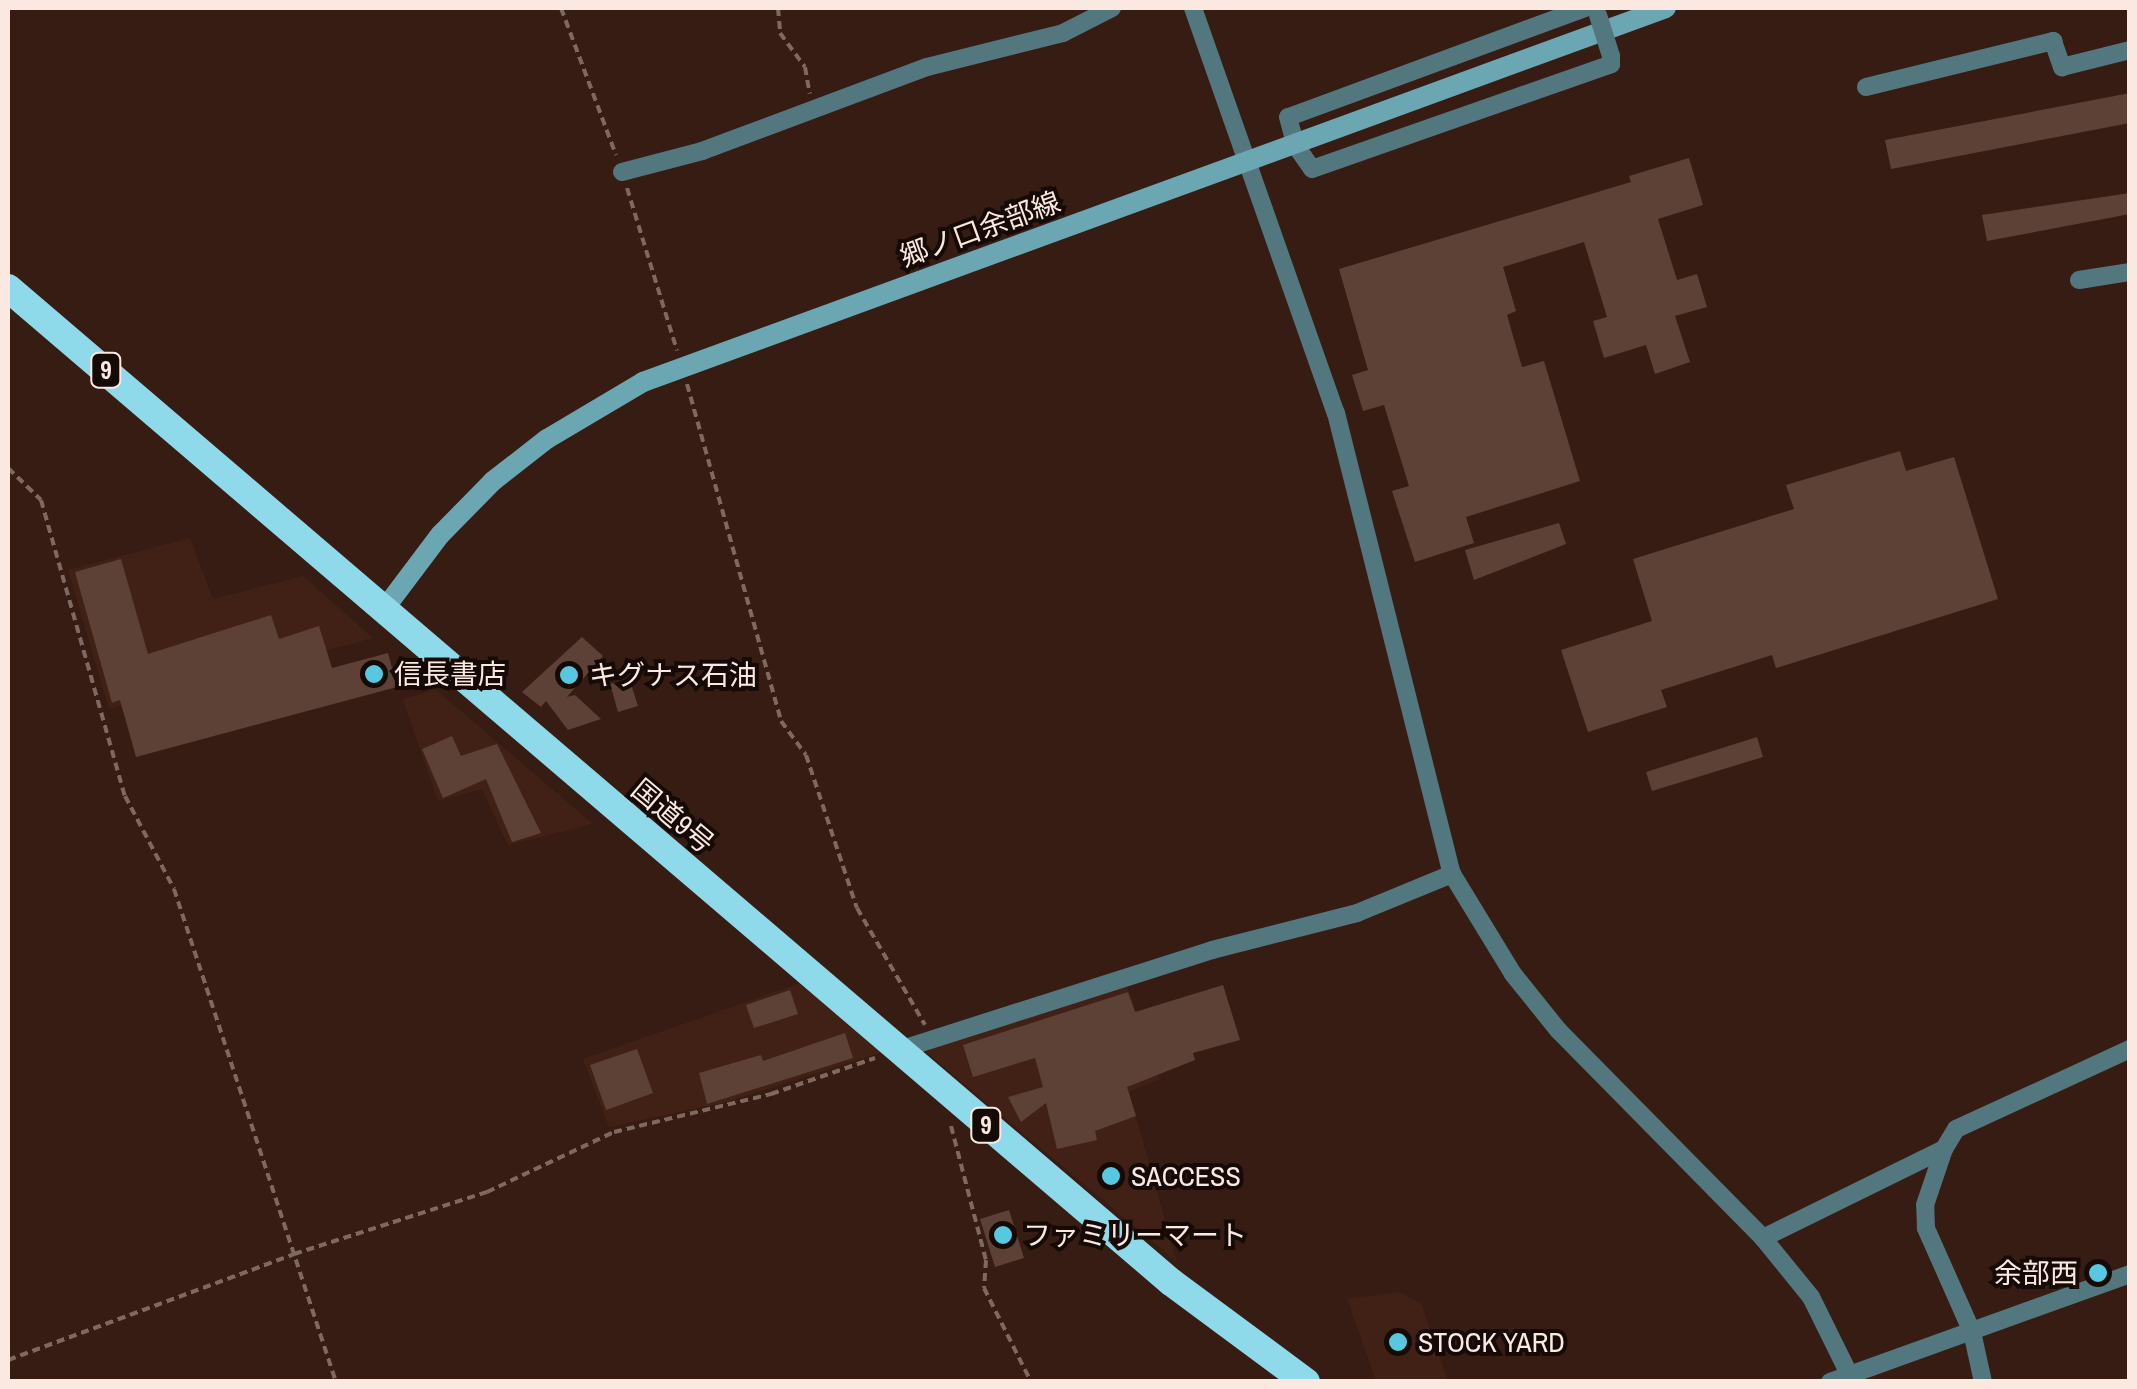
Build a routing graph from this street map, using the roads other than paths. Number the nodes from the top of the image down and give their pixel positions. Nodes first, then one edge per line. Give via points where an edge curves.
1 (1112, 8) edge
2 (1193, 8) edge
3 (1666, 8) edge
4 (1592, 10) edge
5 (2130, 50) edge
6 (1866, 87) dead end
7 (1296, 146) junction
8 (1246, 164) junction
9 (622, 172) road end
10 (2130, 272) edge
11 (2079, 280) dead end
12 (8, 288) edge
13 (382, 612) junction
14 (1452, 874) junction
15 (2130, 1049) edge
16 (899, 1050) junction
17 (1944, 1149) junction
18 (1763, 1238) junction
19 (2130, 1274) edge
20 (1972, 1332) junction
21 (1851, 1378) edge
22 (1306, 1382) edge
23 (1830, 1382) edge
24 (1983, 1382) edge

1 - 9 street via 1063,33 927,68 702,152
2 - 8 street
3 - 7 main road, 郷ノ口余部線
4 - 7 street via 1288,117
4 - 7 street, bridge via 1611,64 1312,169
5 - 6 street via 2062,67 2053,41
7 - 8 main road, 郷ノ口余部線
8 - 13 main road, 郷ノ口余部線 via 681,366 598,405 493,481 440,534
8 - 14 street via 1336,412
10 - 11 street
12 - 13 highway, 国道9号 / 9
13 - 16 highway, 国道9号 / 9
14 - 16 street via 1357,914 1212,950
14 - 18 street via 1513,974 1558,1030
15 - 17 street via 1956,1129
16 - 22 highway, 国道9号 / 9 via 1171,1282
17 - 18 street
17 - 20 street via 1925,1204 1926,1228
18 - 21 street via 1811,1297
19 - 20 street
20 - 21 street
20 - 24 street
21 - 23 street

